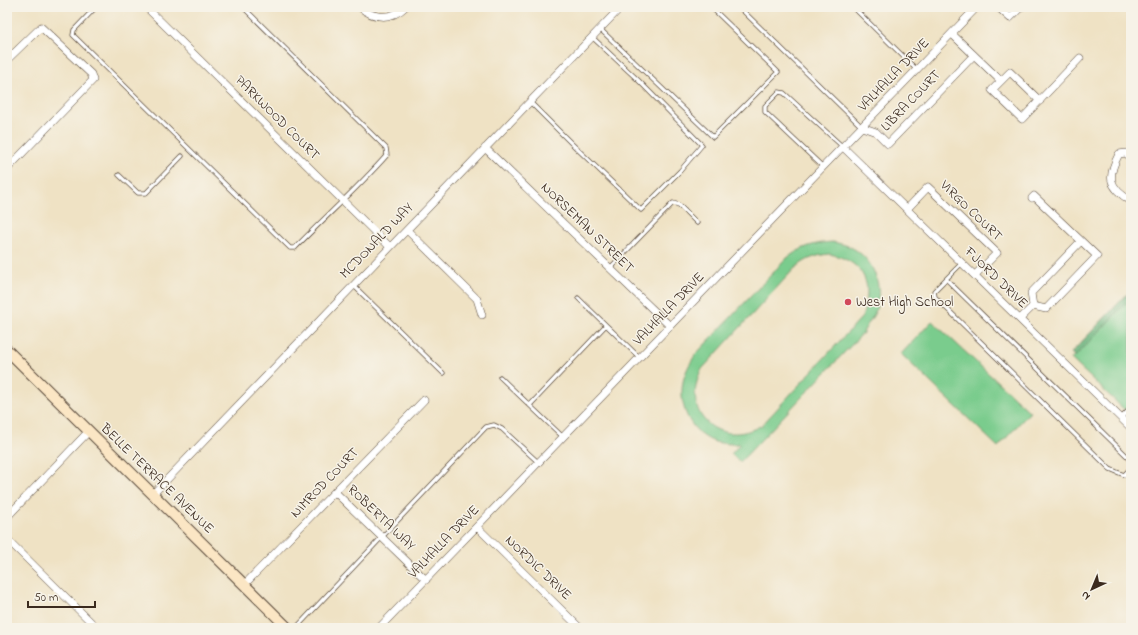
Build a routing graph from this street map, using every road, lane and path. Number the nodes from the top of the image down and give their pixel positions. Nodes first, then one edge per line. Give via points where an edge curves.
1 (96, 7) edge
2 (146, 7) edge
3 (243, 7) edge
4 (360, 7) edge
5 (404, 7) edge
6 (621, 7) edge
7 (711, 7) edge
8 (739, 7) edge
9 (853, 7) edge
10 (998, 7) edge
11 (1021, 7) edge
12 (973, 8) edge
13 (600, 29) junction
14 (952, 34) junction
15 (592, 37) junction
16 (974, 55) junction
17 (1080, 58) dead end
18 (7, 60) edge
19 (917, 70) junction
20 (1001, 81) junction
21 (1040, 101) junction
22 (530, 102) junction
23 (862, 127) junction
24 (843, 147) junction
25 (485, 148) junction
26 (182, 156) dead end
27 (1131, 158) edge
28 (823, 167) junction
29 (7, 169) edge
30 (119, 175) dead end
31 (1032, 198) dead end
32 (342, 200) junction
33 (1131, 201) edge
34 (907, 209) junction
35 (698, 223) dead end
36 (407, 230) junction
37 (1081, 241) junction
38 (390, 247) junction
39 (962, 263) junction
40 (610, 268) junction
41 (975, 276) junction
42 (946, 279) junction
43 (353, 285) junction
44 (578, 298) dead end
45 (1033, 306) junction
46 (482, 315) dead end
47 (1020, 319) junction
48 (606, 325) junction
49 (670, 326) junction
50 (7, 350) edge
51 (640, 358) junction
52 (443, 373) dead end
53 (500, 377) dead end
54 (424, 400) dead end
55 (530, 405) junction
56 (1131, 408) edge
57 (1121, 418) junction
58 (1131, 428) edge
59 (88, 432) junction
60 (563, 437) junction
61 (1131, 460) edge
62 (539, 462) junction
63 (1131, 468) edge
64 (1124, 475) junction
65 (1131, 476) edge
66 (335, 492) junction
67 (153, 494) junction
68 (7, 518) edge
69 (477, 527) junction
70 (382, 537) junction
71 (7, 539) edge
72 (426, 580) junction
73 (244, 585) junction
74 (97, 628) edge
75 (288, 628) edge
76 (296, 628) edge
77 (379, 628) edge
78 (580, 628) edge

1 - 32 lane via 74,30 73,35 290,248 295,248
2 - 32 street, PARKWOOD COURT
3 - 32 lane via 386,148 387,155 356,189
4 - 5 street via 379,16 395,14
6 - 13 street, MCDONALD WAY
7 - 13 lane via 778,72 713,137
8 - 23 lane
9 - 19 lane
10 - 11 street via 1010,18
12 - 14 street, VALHALLA DRIVE
13 - 15 street, MCDONALD WAY
14 - 16 street
14 - 19 street, VALHALLA DRIVE
15 - 22 street, MCDONALD WAY
15 - 22 lane via 702,145 680,171 640,210
16 - 20 street
16 - 23 street, LIBRA COURT via 888,144 876,132
17 - 21 street
18 - 29 street via 41,27 91,74 93,80
19 - 23 street, VALHALLA DRIVE
20 - 21 street via 1010,72
20 - 21 street via 992,90 1022,119
22 - 25 street, MCDONALD WAY
23 - 24 street, VALHALLA DRIVE
24 - 28 street, VALHALLA DRIVE
24 - 28 lane via 784,93 779,92 766,106 766,112
24 - 34 street, FJORD DRIVE
25 - 36 street, MCDONALD WAY
25 - 40 street, NORSEMAN STREET
26 - 30 lane via 146,193 138,193
27 - 33 street via 1126,153 1119,154 1110,175 1113,185
28 - 49 street, VALHALLA DRIVE
31 - 37 street via 1034,196
32 - 38 street, PARKWOOD COURT
34 - 39 street, FJORD DRIVE
34 - 41 street, VIRGO COURT via 928,187 997,253
35 - 40 lane via 679,205 673,203
36 - 38 street, MCDONALD WAY
36 - 46 street via 477,299
37 - 45 street via 1031,293
37 - 45 street via 1097,256 1046,309
38 - 43 street, MCDONALD WAY
39 - 41 street, FJORD DRIVE
39 - 42 lane
40 - 49 street, NORSEMAN STREET
41 - 47 street, FJORD DRIVE
42 - 61 lane
42 - 64 lane via 934,291 934,295 1110,469
43 - 52 lane
43 - 67 street, MCDONALD WAY
44 - 48 lane
45 - 47 street
47 - 57 street, FJORD DRIVE
48 - 51 lane
48 - 55 lane
49 - 51 street, VALHALLA DRIVE
50 - 59 street, BELLE TERRACE AVENUE
51 - 60 street, VALHALLA DRIVE
53 - 55 lane
54 - 66 street, NIMROD COURT
55 - 60 lane
56 - 57 lane
57 - 58 street, FJORD DRIVE
59 - 67 street, BELLE TERRACE AVENUE
59 - 68 street
60 - 62 street, VALHALLA DRIVE
62 - 69 street, VALHALLA DRIVE
62 - 70 lane via 502,429 490,425
63 - 64 lane
64 - 65 lane
66 - 70 street, ROBERTA WAY
66 - 73 street, NIMROD COURT
67 - 73 street, BELLE TERRACE AVENUE
69 - 72 street, VALHALLA DRIVE
69 - 78 street, NORDIC DRIVE
70 - 72 street, ROBERTA WAY
70 - 76 lane
71 - 74 street
72 - 77 street, VALHALLA DRIVE
73 - 75 street, BELLE TERRACE AVENUE

